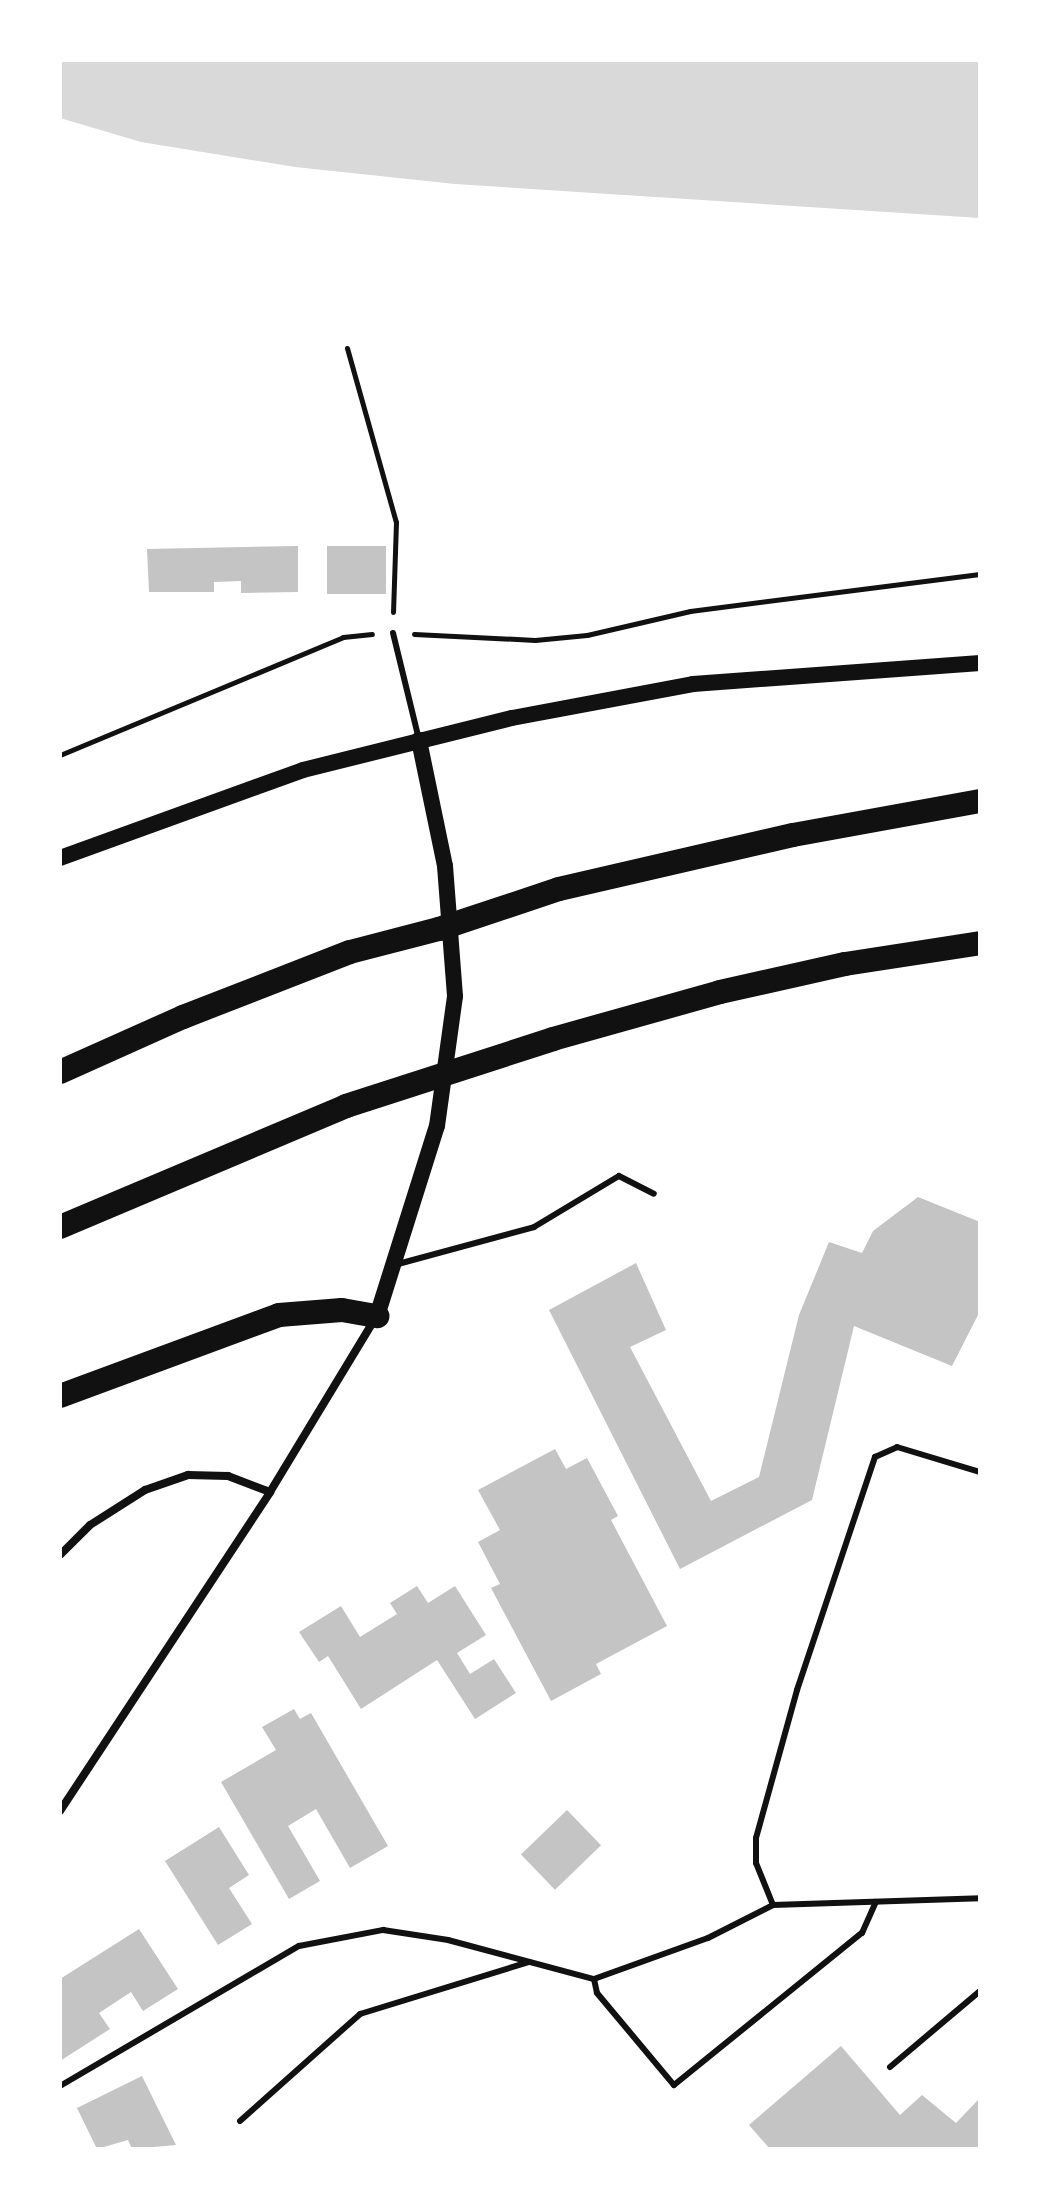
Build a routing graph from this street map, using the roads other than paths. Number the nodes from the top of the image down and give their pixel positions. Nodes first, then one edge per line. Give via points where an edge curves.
1 (393, 633) road end
2 (980, 663) edge
3 (419, 740) junction
4 (980, 801) edge
5 (60, 858) edge
6 (980, 943) edge
7 (60, 1072) edge
8 (654, 1194) dead end
9 (60, 1227) edge
10 (391, 1266) junction
11 (377, 1316) junction
12 (60, 1396) edge
13 (980, 1472) edge
14 (270, 1492) junction
15 (60, 1555) edge
16 (60, 1811) edge
17 (980, 1898) edge
18 (876, 1902) junction
19 (773, 1905) junction
20 (529, 1962) junction
21 (594, 1979) junction
22 (980, 1991) edge
23 (890, 2067) dead end
24 (60, 2086) edge
25 (240, 2121) dead end

1 - 3 lane
2 - 3 main road via 693,684
3 - 5 main road via 213,798
3 - 10 main road via 445,866 455,996 437,1126 417,1200
4 - 7 highway via 793,835 559,889 350,952
6 - 9 highway via 845,964 720,992 553,1039 346,1106
8 - 10 lane via 619,1176 534,1227
10 - 11 main road
11 - 12 highway via 342,1310 279,1315
11 - 14 street
13 - 19 lane via 897,1447 875,1457 797,1690 754,1852
14 - 15 street via 228,1476 188,1475 145,1490 90,1525
14 - 16 street
17 - 18 lane
18 - 19 lane
18 - 21 lane via 862,1933 674,2085 597,1993
19 - 21 lane via 708,1938
20 - 21 lane
20 - 24 lane via 383,1930 299,1946
20 - 25 lane via 360,2014
22 - 23 lane

